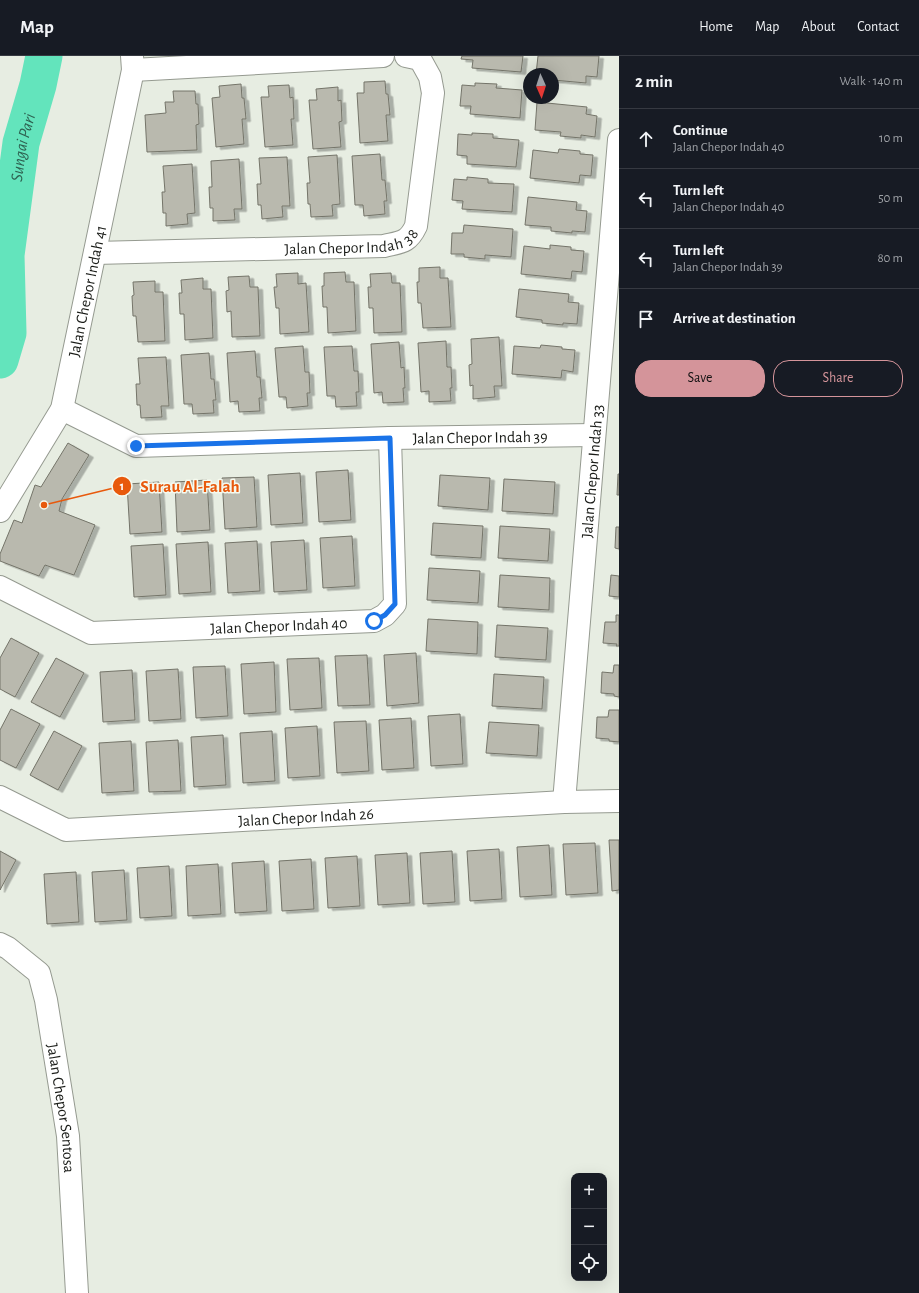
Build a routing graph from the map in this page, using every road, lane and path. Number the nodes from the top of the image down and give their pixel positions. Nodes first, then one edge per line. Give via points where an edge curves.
1 (383, 56) edge
2 (406, 56) edge
3 (133, 63) edge
4 (619, 140) edge
5 (95, 253) junction
6 (62, 409) junction
7 (594, 436) junction
8 (390, 438) junction
9 (0, 511) edge
10 (0, 587) edge
11 (0, 797) edge
12 (619, 801) edge
13 (564, 802) junction
14 (0, 944) edge
15 (76, 1293) edge

1 - 3 street
2 - 5 street, Jalan Chepor Indah 38 via 420,59 430,77 434,93 416,226 411,236 401,242 384,246
3 - 5 street, Jalan Chepor Indah 41
4 - 7 street, Jalan Chepor Indah 33
5 - 6 street, Jalan Chepor Indah 41
6 - 8 street, Jalan Chepor Indah 39 via 136,446
6 - 9 street, Jalan Chepor Indah 41
7 - 8 street, Jalan Chepor Indah 39
7 - 13 street, Jalan Chepor Indah 33
8 - 10 street, Jalan Chepor Indah 40 via 395,604 385,615 374,621 91,633
11 - 13 street, Jalan Chepor Indah 26 via 66,830
12 - 13 street, Jalan Chepor Indah 26
14 - 15 street, Jalan Chepor Sentosa via 39,972 46,1000 68,1136

